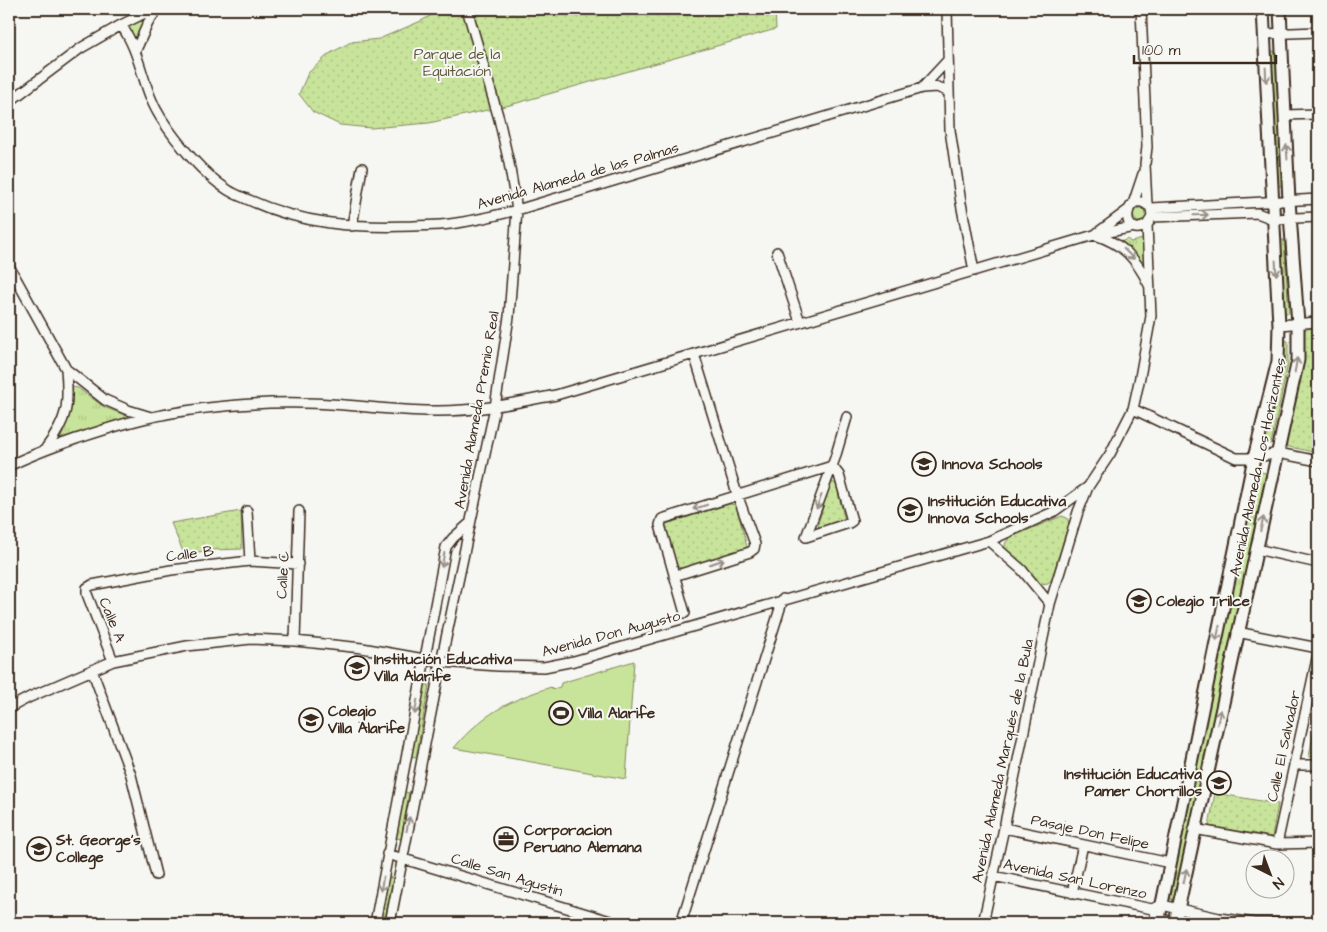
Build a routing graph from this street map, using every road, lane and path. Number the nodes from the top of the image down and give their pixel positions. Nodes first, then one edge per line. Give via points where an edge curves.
1 (153, 9) edge
2 (158, 9) edge
3 (467, 9) edge
4 (947, 9) edge
5 (1141, 9) edge
6 (1263, 9) edge
7 (1280, 9) edge
8 (121, 25) junction
9 (1318, 32) edge
10 (1281, 33) junction
11 (1264, 34) junction
12 (136, 50) junction
13 (948, 60) junction
14 (922, 88) junction
15 (949, 92) junction
16 (9, 102) edge
17 (1318, 114) edge
18 (1285, 116) junction
19 (1145, 164) junction
20 (362, 168) dead end
21 (1318, 199) edge
22 (1289, 201) junction
23 (1272, 202) junction
24 (1131, 207) junction
25 (516, 210) junction
26 (1149, 214) junction
27 (1318, 217) edge
28 (1290, 218) junction
29 (1273, 219) junction
30 (352, 226) junction
31 (1134, 227) junction
32 (1094, 234) junction
33 (777, 252) dead end
34 (9, 266) edge
35 (974, 271) junction
36 (1150, 288) junction
37 (800, 322) junction
38 (1318, 322) edge
39 (1298, 324) junction
40 (1279, 325) junction
41 (694, 354) junction
42 (66, 369) junction
43 (494, 408) junction
44 (1132, 409) junction
45 (152, 417) junction
46 (847, 417) dead end
47 (45, 449) junction
48 (1278, 453) junction
49 (1254, 458) junction
50 (1318, 462) edge
51 (9, 466) edge
52 (832, 466) junction
53 (1088, 487) junction
54 (737, 494) junction
55 (247, 511) dead end
56 (299, 511) dead end
57 (470, 522) junction
58 (989, 541) junction
59 (1256, 549) junction
60 (250, 561) junction
61 (1318, 563) edge
62 (298, 564) junction
63 (674, 576) junction
64 (87, 588) joint
65 (784, 599) junction
66 (1050, 604) junction
67 (685, 613) dead end
68 (1237, 632) junction
69 (295, 640) junction
70 (1318, 648) edge
71 (1318, 654) edge
72 (424, 660) junction
73 (113, 661) junction
74 (441, 662) junction
75 (92, 670) junction
76 (9, 708) edge
77 (1294, 765) junction
78 (1318, 765) edge
79 (404, 776) junction
80 (418, 778) junction
81 (1004, 828) junction
82 (1194, 828) junction
83 (1277, 844) junction
84 (1318, 844) edge
85 (1083, 845) junction
86 (388, 854) junction
87 (402, 858) junction
88 (1170, 863) junction
89 (156, 875) dead end
90 (993, 876) junction
91 (1072, 893) junction
92 (1178, 909) junction
93 (1158, 914) edge
94 (375, 923) edge
95 (390, 923) edge
96 (618, 923) edge
97 (680, 923) edge
98 (983, 923) edge
99 (1176, 923) edge
100 (1318, 923) edge

1 - 8 street
2 - 12 street
3 - 25 street, Avenida Alameda Premio Real via 499,119
4 - 13 street
5 - 19 street, Avenida Alameda Marqués de la Bula
6 - 11 main road, Avenida Alameda Los Horizontes
7 - 10 main road, Avenida Alameda Los Horizontes
8 - 12 street, Avenida Alameda de las Palmas
8 - 16 street via 81,48
9 - 10 street
10 - 11 street
10 - 18 main road, Avenida Alameda Los Horizontes
11 -> 23 main road, Avenida Alameda Los Horizontes
12 - 30 street, Avenida Alameda de las Palmas via 162,119 196,163 228,190 262,206 307,220
13 - 14 street
13 - 15 street
14 - 15 street, Avenida Alameda de las Palmas via 937,87
14 - 25 street, Avenida Alameda de las Palmas
15 - 35 street via 950,130 960,203
17 - 18 street
22 -> 18 main road, Avenida Alameda Los Horizontes
19 - 24 street, Avenida Alameda Marqués de la Bula
19 - 26 street, Avenida Alameda Marqués de la Bula
20 - 30 street
21 - 22 street
22 - 23 street
22 - 28 main road, Avenida Alameda Los Horizontes
23 - 26 street
23 - 29 main road, Avenida Alameda Los Horizontes
24 - 26 street via 1138,202
24 - 31 street via 1127,218
24 - 32 street
25 - 30 street, Avenida Alameda de las Palmas via 449,224
25 - 43 street, Avenida Alameda Premio Real via 509,316
26 -> 29 street via 1257,213
26 - 31 street via 1139,228
26 - 36 street, Avenida Alameda Marqués de la Bula
27 - 28 street
28 - 29 street
28 - 39 main road, Avenida Alameda Los Horizontes
29 -> 40 main road, Avenida Alameda Los Horizontes
31 - 32 street
32 - 35 street
32 -> 36 street, Avenida Alameda Marqués de la Bula via 1124,249 1135,260
33 - 37 street
34 - 42 street
35 - 37 street
36 - 44 street, Avenida Alameda Marqués de la Bula via 1147,347
37 - 41 street
38 - 39 street
39 - 40 street
48 -> 39 main road, Avenida Alameda Los Horizontes via 1298,360
40 - 49 main road, Avenida Alameda Los Horizontes via 1278,361
41 - 43 street via 556,395
41 - 54 street
42 - 45 street via 105,400
42 - 47 street via 68,393 65,415 58,433
43 - 45 street via 431,411 304,403 187,411
43 - 57 street, Avenida Alameda Premio Real
44 - 49 street via 1236,458
44 - 53 street, Avenida Alameda Marqués de la Bula via 1110,454
45 - 47 street
46 - 52 street
47 - 51 street
48 - 49 street
48 - 50 street
59 -> 48 main road, Avenida Alameda Los Horizontes
49 -> 88 main road, Avenida Alameda Los Horizontes
52 -> 52 street via 819,502 806,537 852,521 839,475
52 - 54 street
53 - 58 street, Avenida Don Augusto via 1053,512
53 - 66 street, Avenida Alameda Marqués de la Bula
54 -> 63 street via 662,519 660,526
63 -> 54 street via 754,549
55 - 60 street
56 - 62 street, Calle C
57 -> 72 street, Avenida Alameda Premio Real via 446,548
57 - 74 street, Avenida Alameda Premio Real
58 - 65 street, Avenida Don Augusto
58 - 66 street via 1022,570
59 - 61 street
59 - 68 main road, Avenida Alameda Los Horizontes
60 - 62 street, Calle B
60 - 64 street, Calle B via 171,570
62 - 69 street, Calle C
63 - 67 street
64 - 73 street, Calle A
65 - 74 street, Avenida Don Augusto via 544,667
65 - 97 street
66 - 81 street, Avenida Alameda Marqués de la Bula
68 - 70 street
82 -> 68 main road, Avenida Alameda Los Horizontes
69 - 72 street, Avenida Don Augusto
69 - 73 street, Avenida Don Augusto via 251,639 187,646
71 - 77 street, Calle El Salvador
72 - 74 street, Avenida Don Augusto
72 -> 79 street, Avenida Alameda Premio Real
73 - 75 street, Avenida Don Augusto
74 - 80 street, Avenida Alameda Premio Real
75 - 76 street, Avenida Don Augusto
75 - 89 street via 131,775
77 - 78 street
77 - 83 street, Calle El Salvador
79 - 80 street
79 - 86 street, Avenida Alameda Premio Real
87 -> 80 street, Avenida Alameda Premio Real
81 - 85 street, Pasaje Don Felipe
81 - 90 street, Avenida Alameda Marqués de la Bula
82 - 83 street
92 -> 82 main road, Avenida Alameda Los Horizontes
83 - 84 street
85 - 88 street, Pasaje Don Felipe
85 - 91 street
86 - 87 street, Calle San Agustín
86 -> 94 street, Avenida Alameda Premio Real
87 - 95 street, Avenida Alameda Premio Real
87 - 96 street, Calle San Agustín
88 - 93 main road, Avenida Alameda Los Horizontes
90 - 91 street, Avenida San Lorenzo
90 - 98 street, Avenida Alameda Marqués de la Bula
91 - 93 street, Avenida San Lorenzo
92 - 93 street
92 - 99 main road, Avenida Alameda Los Horizontes
92 - 100 street via 1254,923
93 - 99 street

